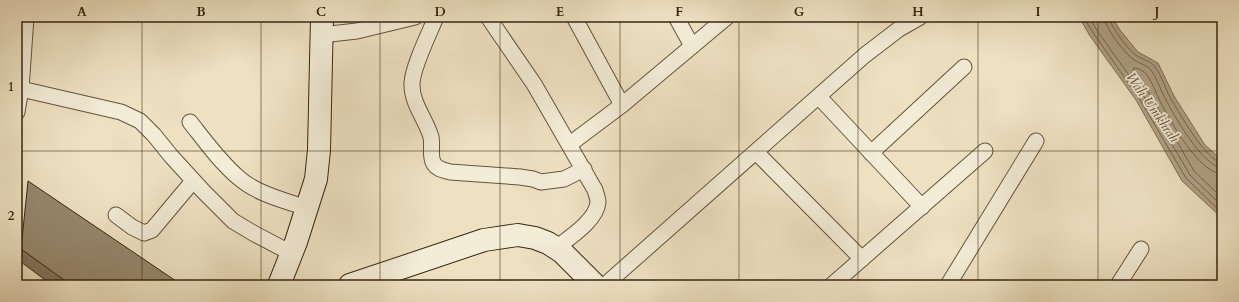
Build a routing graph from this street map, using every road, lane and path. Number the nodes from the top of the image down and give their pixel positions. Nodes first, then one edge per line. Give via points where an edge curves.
1 (26, 17) edge
2 (415, 17) edge
3 (436, 17) edge
4 (488, 17) edge
5 (574, 17) edge
6 (676, 17) edge
7 (726, 17) edge
8 (920, 17) edge
9 (322, 26) edge
10 (692, 46) junction
11 (964, 67) dead end
12 (21, 89) junction
13 (819, 97) junction
14 (622, 105) junction
15 (17, 112) edge
16 (190, 122) dead end
17 (1036, 141) dead end
18 (570, 144) junction
19 (756, 152) junction
20 (985, 152) dead end
21 (871, 153) junction
22 (584, 169) junction
23 (193, 181) junction
24 (922, 207) junction
25 (306, 208) junction
26 (116, 215) dead end
27 (556, 248) junction
28 (1141, 249) dead end
29 (291, 253) junction
30 (862, 259) junction
31 (279, 285) edge
32 (350, 285) edge
33 (595, 285) edge
34 (605, 285) edge
35 (832, 285) edge
36 (948, 285) edge
37 (1118, 285) edge

1 - 12 street
2 - 9 street via 357,31
3 - 22 street via 412,82 414,97 429,130 434,163 439,169 541,182 564,179
4 - 18 street via 534,84
5 - 14 street
6 - 10 street
7 - 10 street
8 - 13 street via 884,40
9 - 25 street via 319,150 316,179
10 - 14 street
11 - 21 street
12 - 15 street
12 - 23 street via 121,112 140,121
13 - 19 street
13 - 21 street
14 - 18 street
16 - 25 street via 239,179 270,196
17 - 36 street
18 - 22 street
19 - 30 street
19 - 34 street
20 - 24 street
21 - 24 street
22 - 27 street via 595,190 598,201 596,211
23 - 26 street via 152,230 144,233 132,228
23 - 29 street via 233,220
24 - 30 street
25 - 29 street
27 - 32 street via 534,238 518,235 484,240
27 - 33 street
28 - 37 street
29 - 31 street
30 - 35 street

